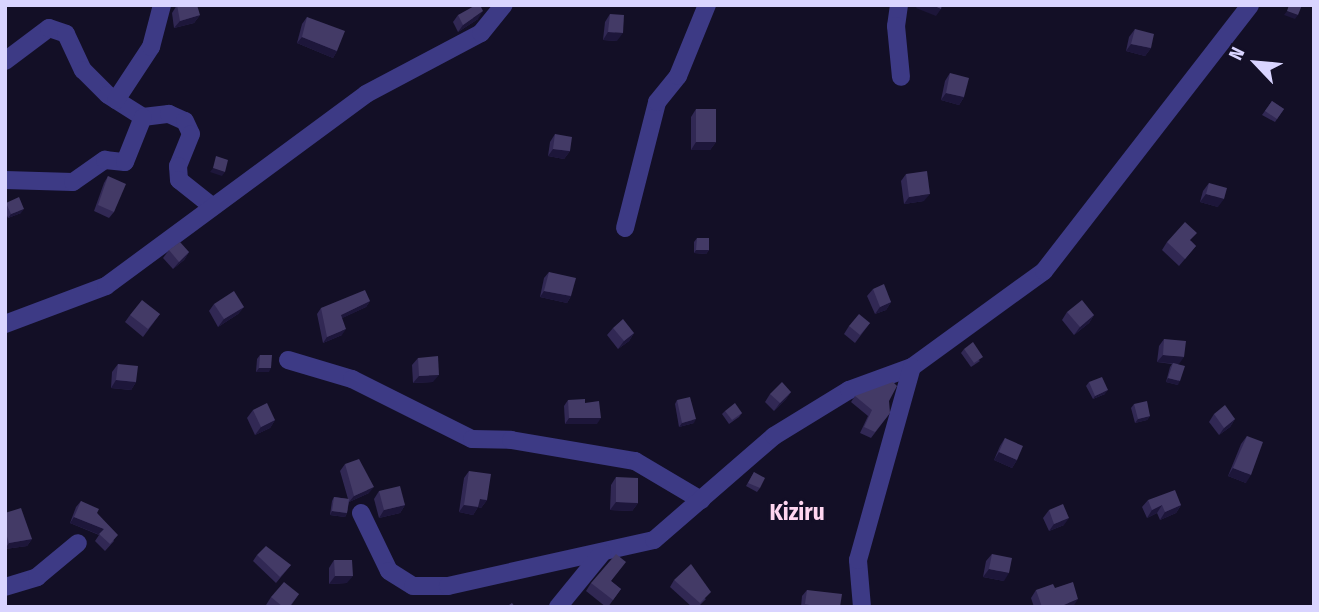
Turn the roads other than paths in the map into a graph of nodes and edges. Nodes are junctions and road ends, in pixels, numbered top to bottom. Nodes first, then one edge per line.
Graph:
1 (162, 5) edge
2 (504, 5) edge
3 (707, 5) edge
4 (899, 5) edge
5 (1250, 5) edge
6 (5, 61) edge
7 (901, 77) dead end
8 (116, 100) junction
9 (143, 117) junction
10 (5, 180) edge
11 (213, 207) junction
12 (625, 228) dead end
13 (5, 324) edge
14 (288, 360) dead end
15 (912, 367) junction
16 (701, 500) junction
17 (361, 513) dead end
18 (78, 543) dead end
19 (602, 553) junction
20 (5, 587) edge
21 (558, 607) edge
22 (862, 607) edge

1 - 8 street
2 - 11 street
3 - 12 street
4 - 7 street
5 - 15 street
6 - 8 street
8 - 9 street
9 - 10 street
9 - 11 street
11 - 13 street
14 - 16 street
15 - 16 street
15 - 22 street
16 - 19 street
17 - 19 street
18 - 20 street
19 - 21 street

